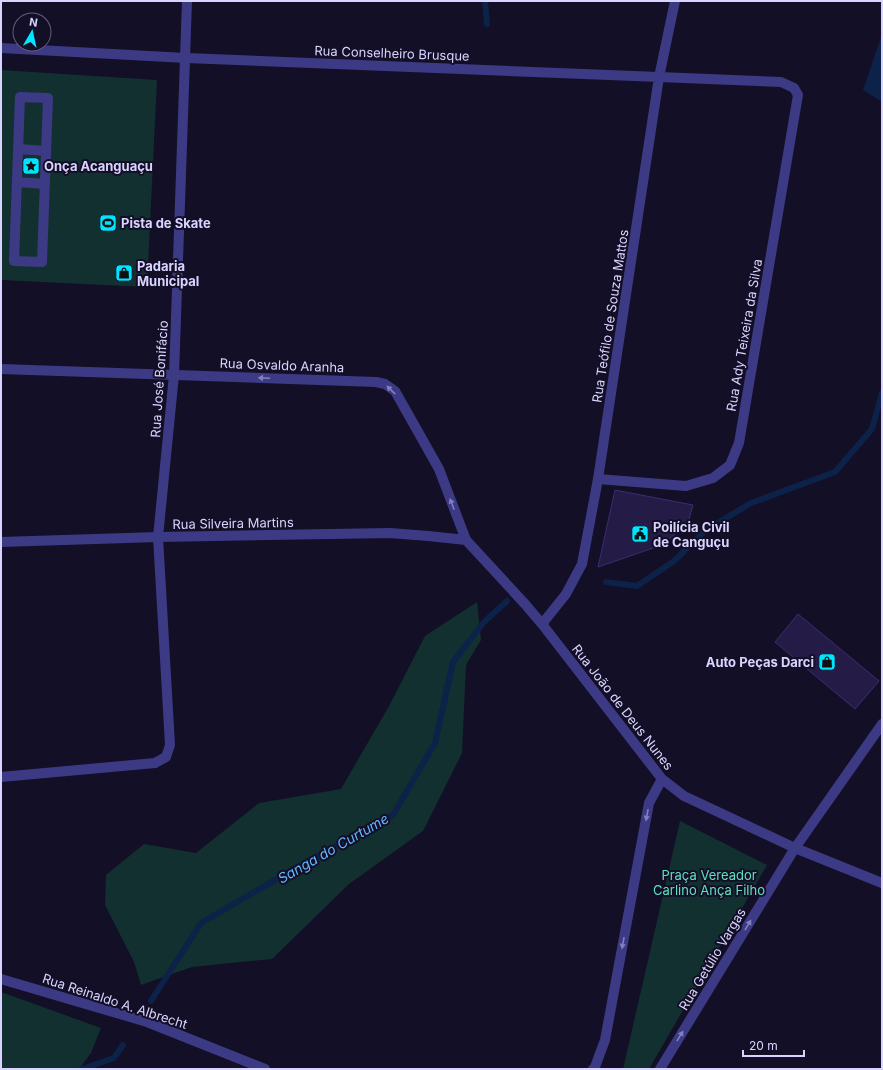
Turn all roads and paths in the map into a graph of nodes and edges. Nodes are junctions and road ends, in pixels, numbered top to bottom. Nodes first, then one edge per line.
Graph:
1 (187, 1) edge
2 (675, 1) edge
3 (1, 48) edge
4 (186, 58) junction
5 (659, 77) junction
6 (782, 82) joint
7 (19, 149) junction
8 (46, 151) junction
9 (54, 165) dead end
10 (79, 167) dead end
11 (17, 182) junction
12 (45, 184) junction
13 (1, 369) edge
14 (174, 375) junction
15 (598, 479) junction
16 (158, 537) junction
17 (466, 540) junction
18 (1, 542) edge
19 (542, 624) junction
20 (882, 724) edge
21 (1, 776) edge
22 (662, 779) junction
23 (795, 848) junction
24 (882, 883) edge
25 (1, 979) edge
26 (265, 1069) edge
27 (593, 1069) edge
28 (660, 1069) edge

1 - 4 street, Rua José Bonifácio
2 - 5 street, Rua Teófilo de Souza Mattos
3 - 4 street, Rua Conselheiro Brusque
4 - 5 street, Rua Conselheiro Brusque
4 - 14 street, Rua José Bonifácio
5 - 6 street, Rua Conselheiro Brusque
5 - 15 street, Rua Teófilo de Souza Mattos
6 - 15 street, Rua Ady Teixeira da Silva
7 - 8 street
7 - 8 street
7 - 11 street
8 - 12 street
9 - 10 path
11 - 12 street
11 - 12 street
13 - 14 street, Rua Osvaldo Aranha
14 - 16 street, Rua José Bonifácio
17 -> 14 street, Rua Osvaldo Aranha
15 - 19 street, Rua Teófilo de Souza Mattos
16 - 17 street, Rua Silveira Martins
16 - 18 street, Rua Silveira Martins
16 - 21 street, Rua José Bonifácio
17 - 19 street, Rua João de Deus Nunes
19 - 22 street, Rua João de Deus Nunes
20 - 23 street, Rua Getúlio Vargas
22 - 23 street, Rua João de Deus Nunes
22 -> 27 street
23 - 24 street, Rua João de Deus Nunes
28 -> 23 street, Rua Getúlio Vargas
25 - 26 street, Rua Reinaldo A. Albrecht

